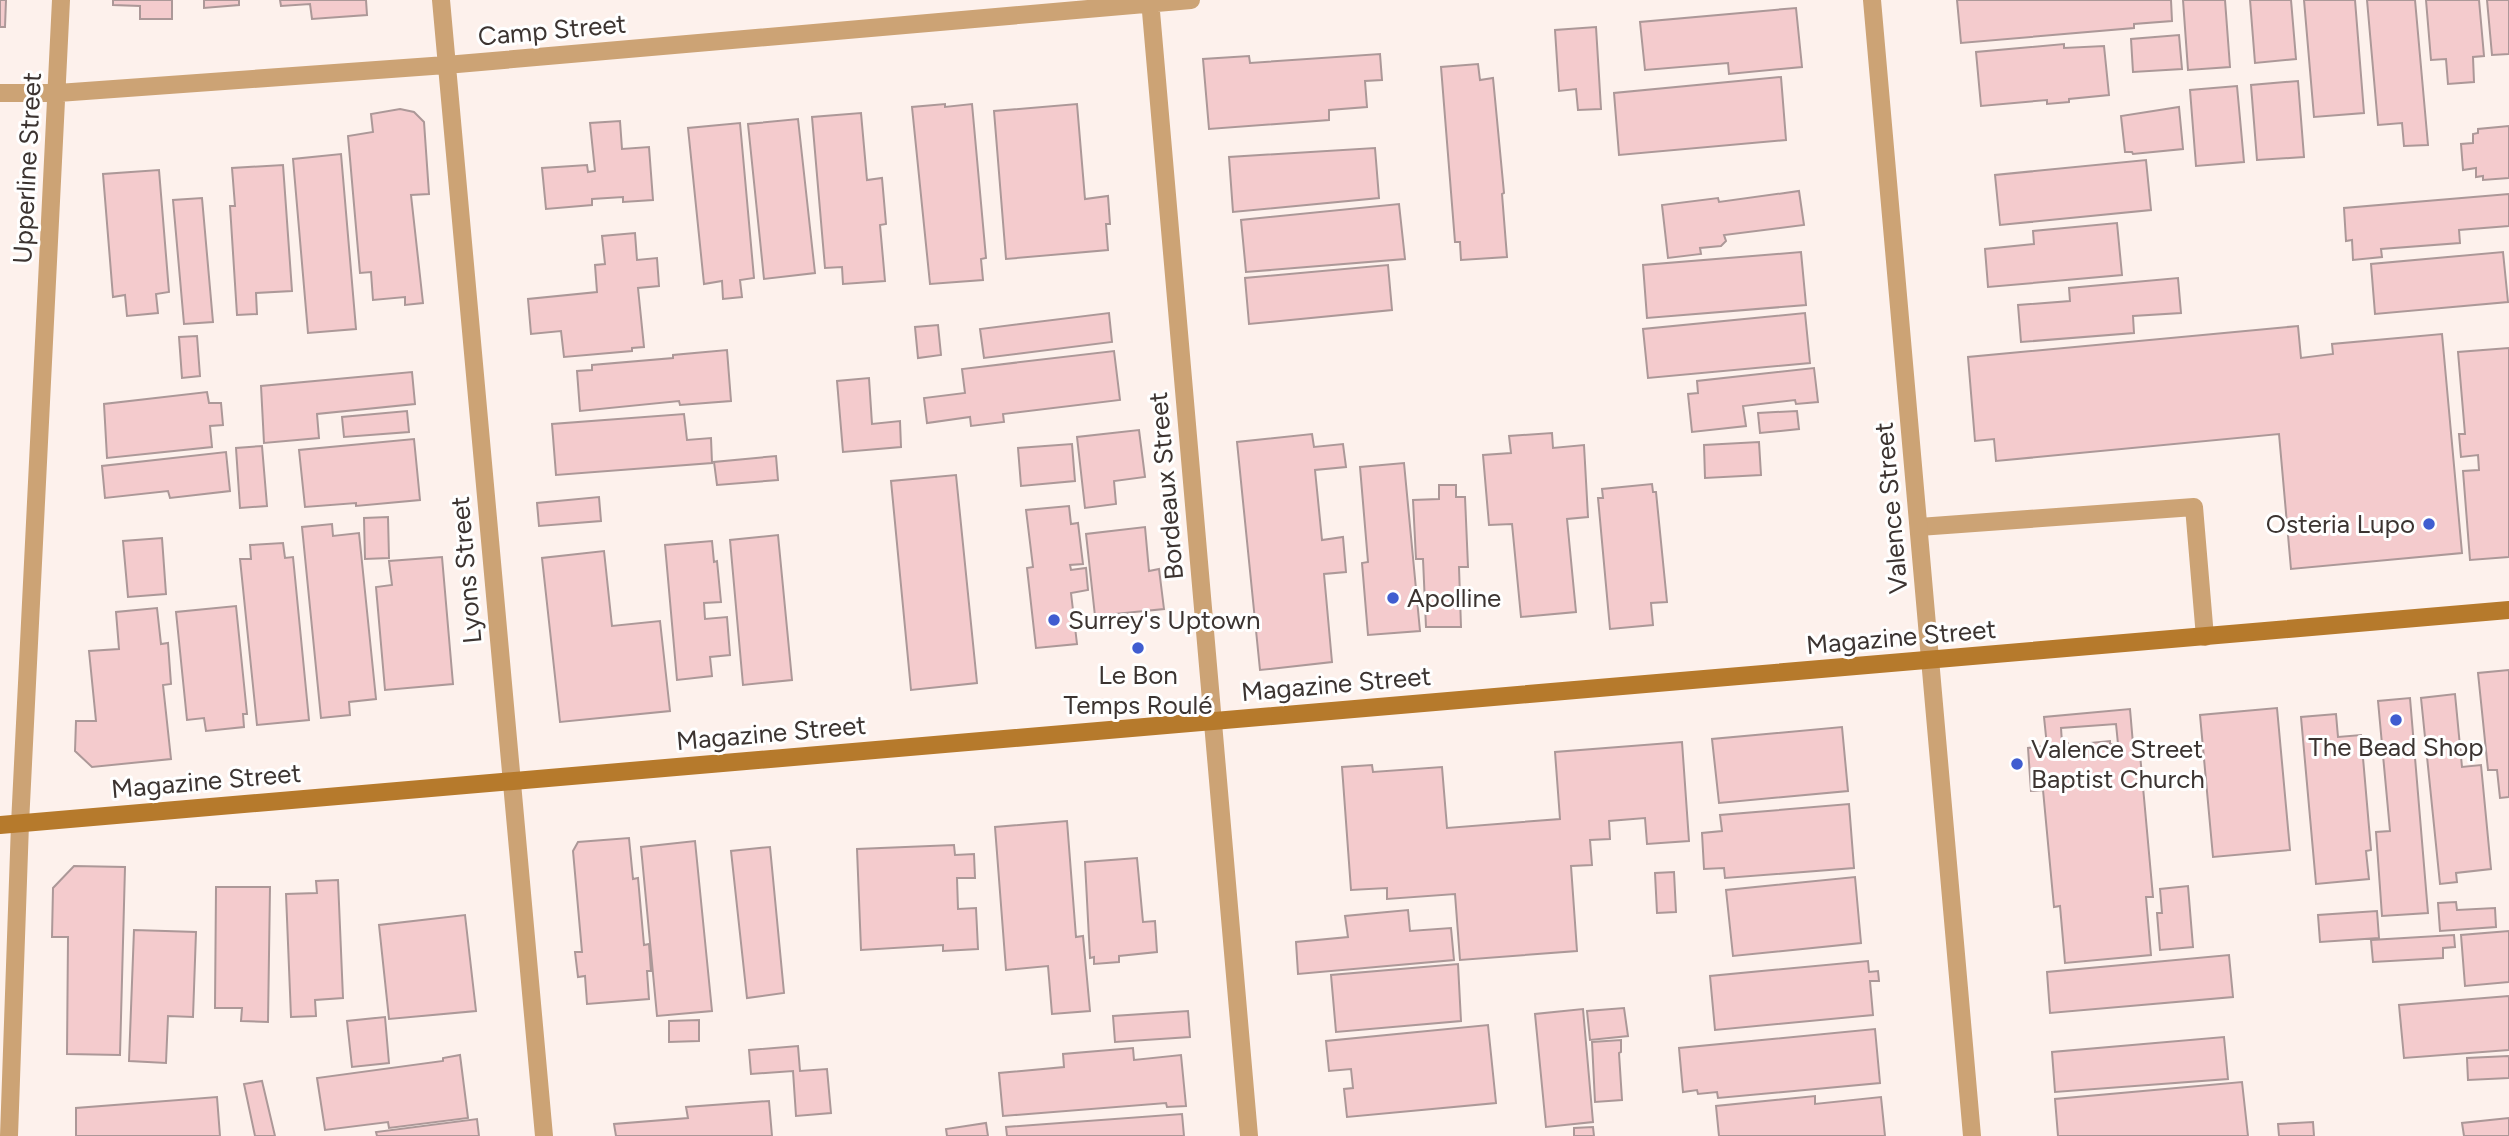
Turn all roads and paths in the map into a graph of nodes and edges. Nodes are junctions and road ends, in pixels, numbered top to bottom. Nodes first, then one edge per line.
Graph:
1 (61, 0) edge
2 (441, 0) edge
3 (1191, 0) edge
4 (1872, 0) edge
5 (1150, 2) edge
6 (446, 65) junction
7 (0, 93) edge
8 (58, 93) junction
9 (1919, 527) junction
10 (2509, 610) edge
11 (2205, 637) junction
12 (1931, 661) junction
13 (1212, 720) junction
14 (512, 783) junction
15 (20, 824) junction
16 (0, 825) edge
17 (9, 1136) edge
18 (544, 1136) edge
19 (1249, 1136) edge
20 (1972, 1136) edge

1 - 8 street, Upperline Street
2 - 6 street, Lyons Street
3 - 5 street, Camp Street
4 - 9 street, Valence Street
5 - 6 street, Camp Street
5 - 13 street, Bordeaux Street
6 - 8 street, Camp Street
6 - 14 street, Lyons Street
7 - 8 street, Camp Street
8 - 15 street, Upperline Street
9 - 11 street
9 - 12 street, Valence Street
10 - 11 street, Magazine Street
11 - 12 street, Magazine Street
12 - 13 street, Magazine Street
12 - 20 street, Valence Street
13 - 14 street, Magazine Street
13 - 19 street, Bordeaux Street
14 - 15 street, Magazine Street
14 - 18 street, Lyons Street
15 - 16 street, Magazine Street
15 - 17 street, Upperline Street

